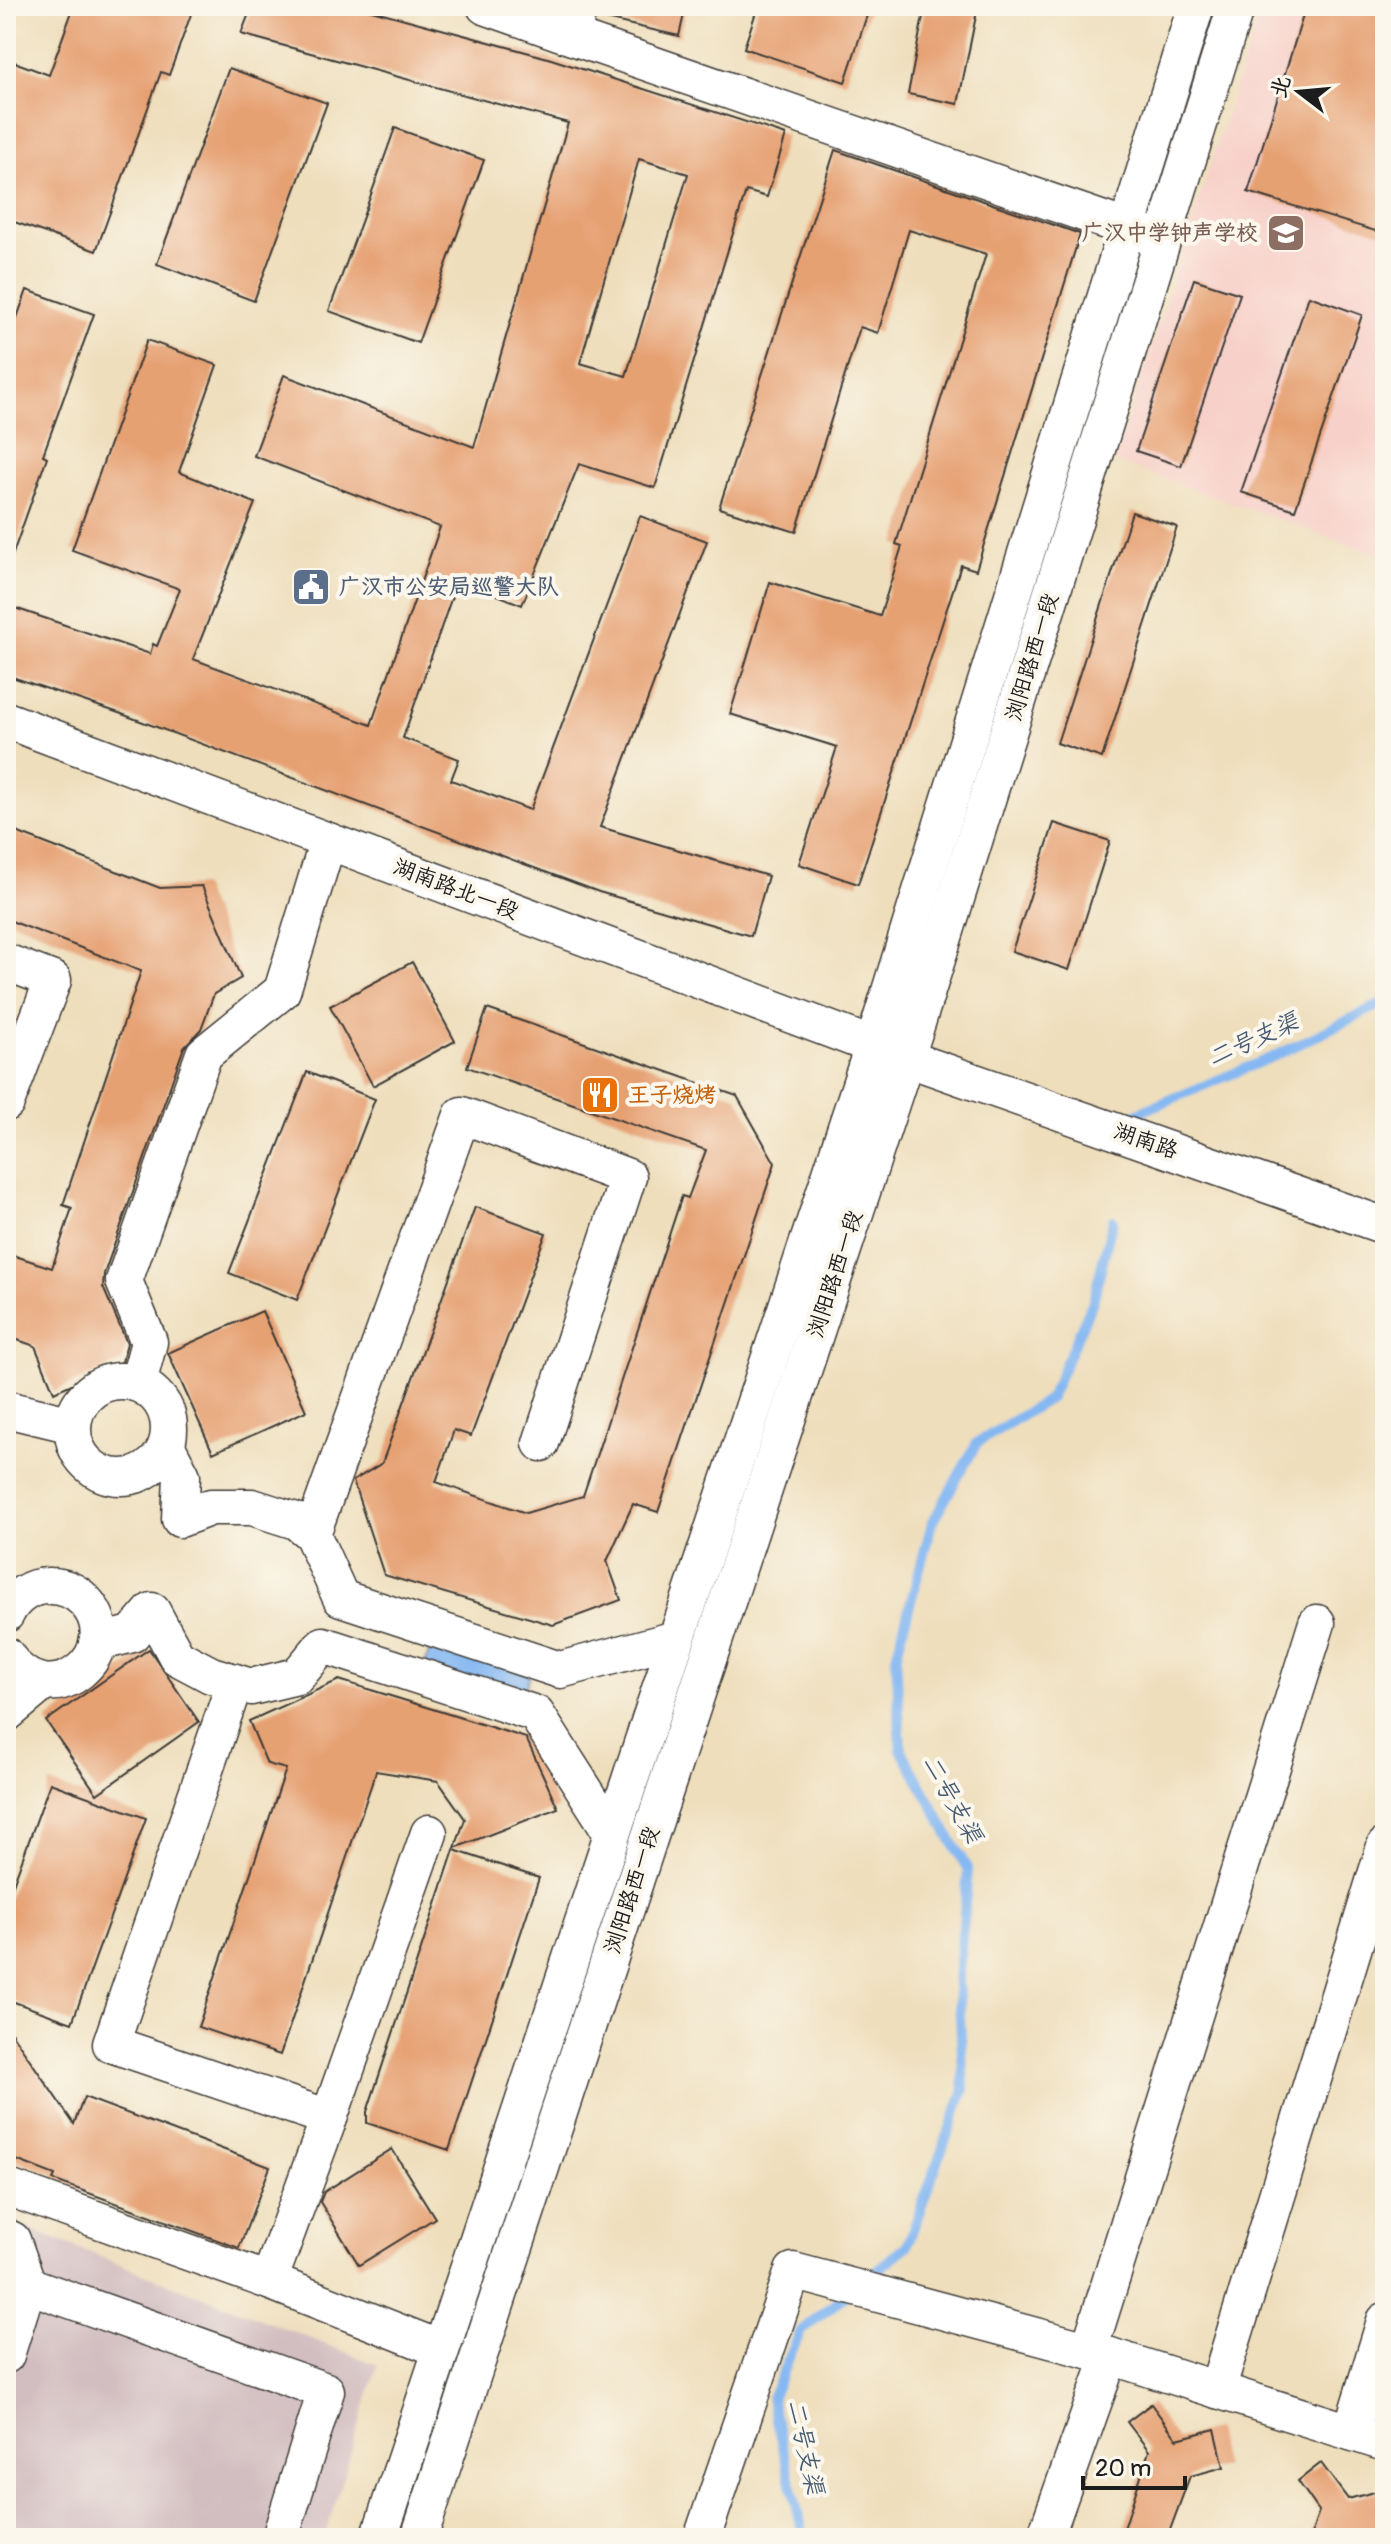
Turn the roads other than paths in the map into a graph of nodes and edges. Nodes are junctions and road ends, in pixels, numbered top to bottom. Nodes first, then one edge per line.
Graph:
1 (485, 6) edge
2 (1196, 6) edge
3 (1236, 6) edge
4 (576, 21) edge
5 (1125, 228) junction
6 (1162, 240) junction
7 (6, 720) edge
8 (328, 841) junction
9 (6, 962) edge
10 (873, 1046) junction
11 (906, 1058) junction
12 (6, 1103) edge
13 (1385, 1226) edge
14 (138, 1383) junction
15 (6, 1409) edge
16 (73, 1425) junction
17 (541, 1443) dead end
18 (167, 1447) junction
19 (312, 1534) junction
20 (11, 1599) edge
21 (1317, 1623) dead end
22 (676, 1639) junction
23 (97, 1643) junction
24 (6, 1655) edge
25 (235, 1682) junction
26 (43, 1683) junction
27 (6, 1714) edge
28 (429, 1833) dead end
29 (612, 1833) junction
30 (1385, 1846) edge
31 (329, 2118) junction
32 (6, 2187) edge
33 (6, 2237) edge
34 (269, 2281) junction
35 (28, 2285) junction
36 (1385, 2321) edge
37 (441, 2349) junction
38 (1099, 2353) junction
39 (6, 2355) edge
40 (1217, 2390) junction
41 (1351, 2432) junction
42 (1385, 2443) edge
43 (280, 2538) edge
44 (379, 2538) edge
45 (419, 2538) edge
46 (702, 2538) edge
47 (1045, 2538) edge

1 - 4 street
2 - 5 street
3 - 6 street, 浏阳路西一段
4 - 5 street
5 - 6 street
5 - 10 street
6 - 11 street, 浏阳路西一段
7 - 8 street, 湖南路北一段
8 - 10 street, 湖南路北一段
8 - 14 street
9 - 12 street
10 - 11 street, 湖南路北一段
10 - 22 street
11 - 13 street, 湖南路
11 - 45 street, 浏阳路西一段
14 - 16 street
14 - 18 street
15 - 16 street
16 - 18 street
17 - 19 street
18 - 19 street
19 - 22 street
20 - 23 street
21 - 38 street
22 - 29 street
23 - 25 street
23 - 26 street
24 - 26 street
25 - 29 street
25 - 31 street
26 - 27 street
28 - 31 street
29 - 37 street
30 - 40 street
31 - 34 street
32 - 34 street
33 - 35 street
34 - 37 street
35 - 39 street
35 - 43 street
36 - 41 street
37 - 44 street
38 - 40 street
38 - 46 street
38 - 47 street
40 - 41 street
41 - 42 street

